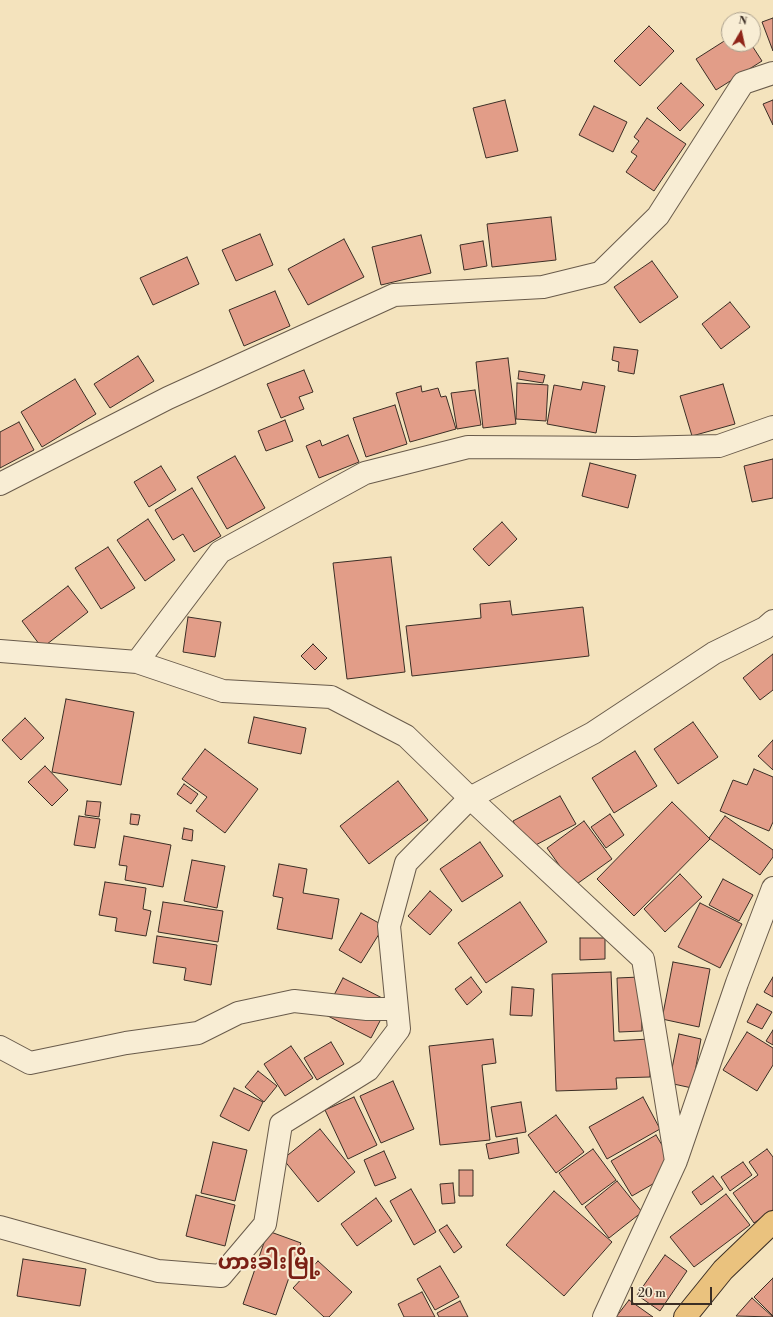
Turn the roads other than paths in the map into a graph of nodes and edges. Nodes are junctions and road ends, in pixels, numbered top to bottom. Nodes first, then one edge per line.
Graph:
1 (773, 73) edge
2 (773, 427) edge
3 (0, 484) edge
4 (773, 621) edge
5 (0, 651) edge
6 (137, 662) junction
7 (470, 798) junction
8 (773, 888) edge
9 (396, 1009) junction
10 (0, 1047) edge
11 (676, 1161) junction
12 (773, 1222) edge
13 (0, 1227) edge
14 (604, 1317) edge
15 (685, 1317) edge

1 - 3 street
2 - 6 street
4 - 7 street
5 - 6 street
6 - 7 street
7 - 9 street
7 - 11 street
8 - 11 street
9 - 10 street
9 - 13 street
11 - 14 street
12 - 15 highway

